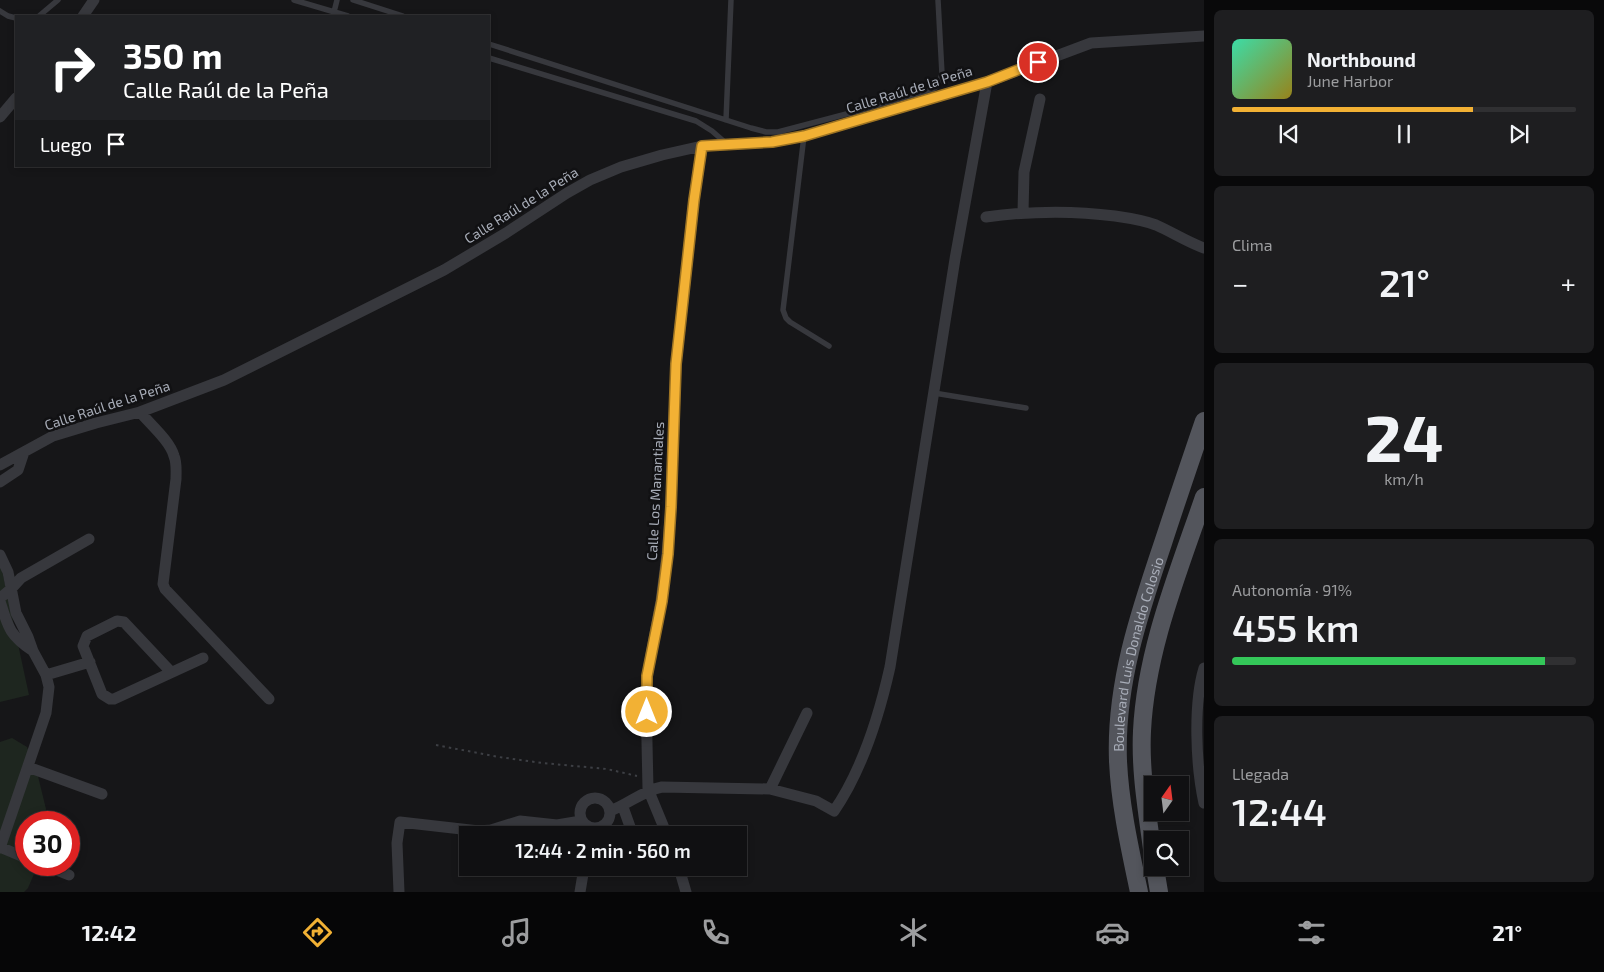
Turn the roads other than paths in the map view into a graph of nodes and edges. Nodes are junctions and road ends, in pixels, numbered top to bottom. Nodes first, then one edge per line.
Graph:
1 (58, 0) edge
2 (94, 0) edge
3 (294, 0) edge
4 (337, 0) edge
5 (353, 0) edge
6 (731, 0) edge
7 (938, 0) edge
8 (0, 11) edge
9 (334, 12) junction
10 (40, 15) edge
11 (84, 15) edge
12 (344, 15) edge
13 (400, 15) edge
14 (15, 18) edge
15 (1204, 36) edge
16 (490, 44) edge
17 (490, 58) edge
18 (987, 82) junction
19 (15, 99) edge
20 (1040, 99) dead end
21 (0, 117) edge
22 (726, 120) junction
23 (804, 136) junction
24 (727, 144) junction
25 (702, 146) junction
26 (1024, 212) junction
27 (986, 217) dead end
28 (1204, 248) edge
29 (829, 346) dead end
30 (934, 393) junction
31 (1026, 408) dead end
32 (140, 412) junction
33 (1203, 428) edge
34 (24, 452) junction
35 (0, 465) edge
36 (0, 482) edge
37 (1204, 497) edge
38 (89, 539) dead end
39 (0, 555) edge
40 (10, 582) edge
41 (0, 599) edge
42 (33, 652) junction
43 (203, 658) dead end
44 (90, 662) junction
45 (1204, 668) edge
46 (172, 672) junction
47 (46, 675) junction
48 (269, 699) dead end
49 (807, 713) dead end
50 (28, 767) junction
51 (649, 784) junction
52 (770, 789) junction
53 (102, 794) dead end
54 (1204, 803) edge
55 (622, 806) junction
56 (610, 811) junction
57 (504, 826) edge
58 (567, 826) edge
59 (586, 826) edge
60 (601, 826) edge
61 (630, 826) edge
62 (663, 826) edge
63 (459, 828) edge
64 (1150, 831) edge
65 (0, 848) edge
66 (15, 854) edge
67 (583, 876) edge
68 (682, 876) edge
69 (1156, 876) edge
70 (400, 892) edge
71 (580, 892) edge
72 (686, 892) edge
73 (1139, 892) edge
74 (1159, 892) edge

1 - 10 lane
2 - 11 street
3 - 9 lane
4 - 9 lane
5 - 13 lane
6 - 22 lane
7 - 22 lane
8 - 14 lane
9 - 12 lane
15 - 18 street, Calle Raúl de la Peña
16 - 22 lane
17 - 24 lane
18 - 23 street, Calle Raúl de la Peña
18 - 30 street
19 - 21 street
20 - 26 street
23 - 24 street, Calle Raúl de la Peña
23 - 29 lane
24 - 25 street, Calle Raúl de la Peña
25 - 32 street, Calle Raúl de la Peña
25 - 51 street, Calle Los Manantiales
26 - 27 street
26 - 28 street
30 - 31 lane
30 - 52 street
32 - 34 street, Calle Raúl de la Peña
32 - 48 street
33 - 73 main road, Boulevard Luis Donaldo Colosio
34 - 35 street, Calle Raúl de la Peña
34 - 36 street
37 - 64 main road, Boulevard Luis Donaldo Colosio
38 - 40 street
39 - 40 street
40 - 41 street
40 - 42 street
41 - 42 street
42 - 47 street
43 - 46 street
44 - 46 street
44 - 46 street
44 - 47 street
45 - 54 street
47 - 50 street
49 - 52 street
50 - 53 street
50 - 65 street
51 - 52 street
51 - 55 street
51 - 62 street, Calle Los Manantiales
55 - 56 street
55 - 61 street
56 - 59 street
56 - 60 street
57 - 58 street
63 - 70 street
65 - 66 street
67 - 71 street
68 - 72 street
69 - 74 main road

